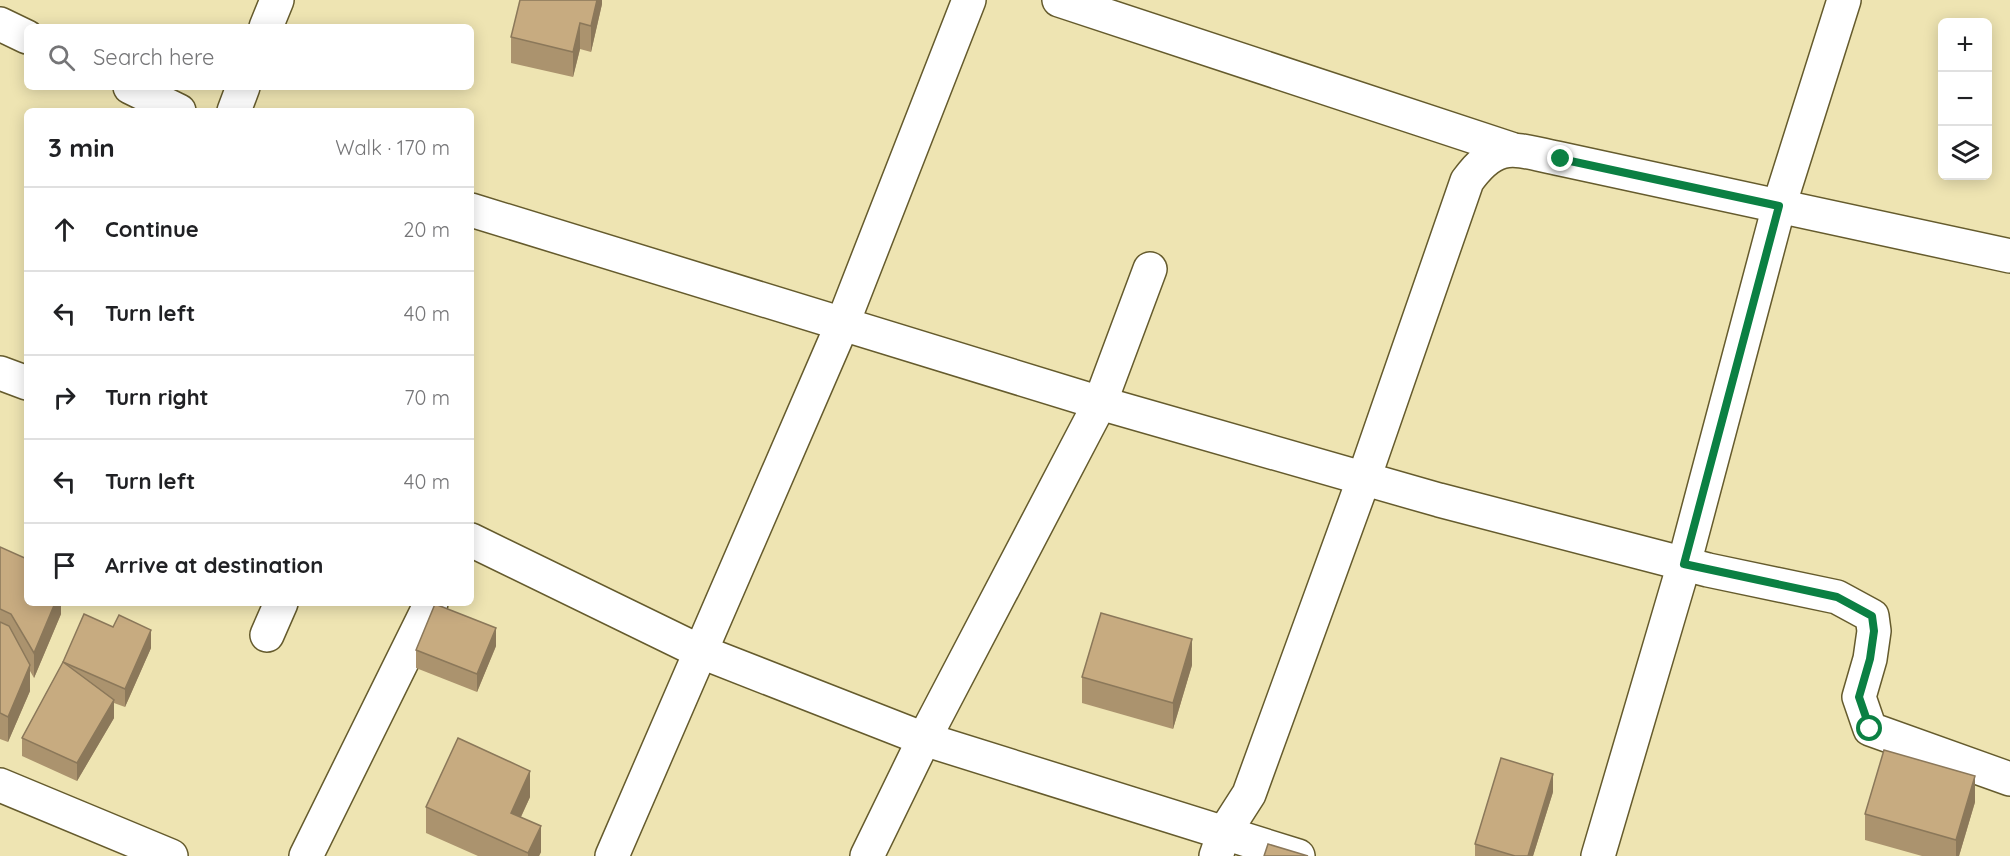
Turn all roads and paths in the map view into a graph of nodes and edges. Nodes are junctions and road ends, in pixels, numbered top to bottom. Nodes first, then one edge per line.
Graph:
1 (276, 0) edge
2 (969, 0) edge
3 (1059, 0) edge
4 (1844, 0) edge
5 (0, 24) edge
6 (267, 24) edge
7 (24, 36) edge
8 (136, 90) edge
9 (242, 90) edge
10 (174, 108) edge
11 (235, 108) edge
12 (1511, 149) junction
13 (1779, 206) junction
14 (474, 211) edge
15 (2010, 256) edge
16 (1150, 269) dead end
17 (842, 325) junction
18 (0, 373) edge
19 (24, 381) edge
20 (1100, 403) junction
21 (1364, 478) junction
22 (474, 541) edge
23 (1684, 564) junction
24 (280, 606) edge
25 (430, 606) edge
26 (267, 635) dead end
27 (699, 651) junction
28 (924, 739) junction
29 (2010, 778) edge
30 (0, 785) edge
31 (1220, 844) edge
32 (171, 856) edge
33 (306, 856) edge
34 (612, 856) edge
35 (867, 856) edge
36 (1298, 856) edge
37 (1598, 856) edge

1 - 6 street
2 - 17 street
3 - 12 street
4 - 13 street
5 - 7 street
8 - 10 street
9 - 11 street
12 - 13 street
12 - 21 street
13 - 15 street
13 - 23 street
14 - 17 street
16 - 20 street
17 - 20 street
17 - 27 street
18 - 19 street
20 - 21 street
20 - 28 street
21 - 23 street
21 - 31 street
22 - 27 street
23 - 29 street
23 - 37 street
24 - 26 street
25 - 33 street
27 - 28 street
27 - 34 street
28 - 31 street
28 - 35 street
30 - 32 street
31 - 36 street

